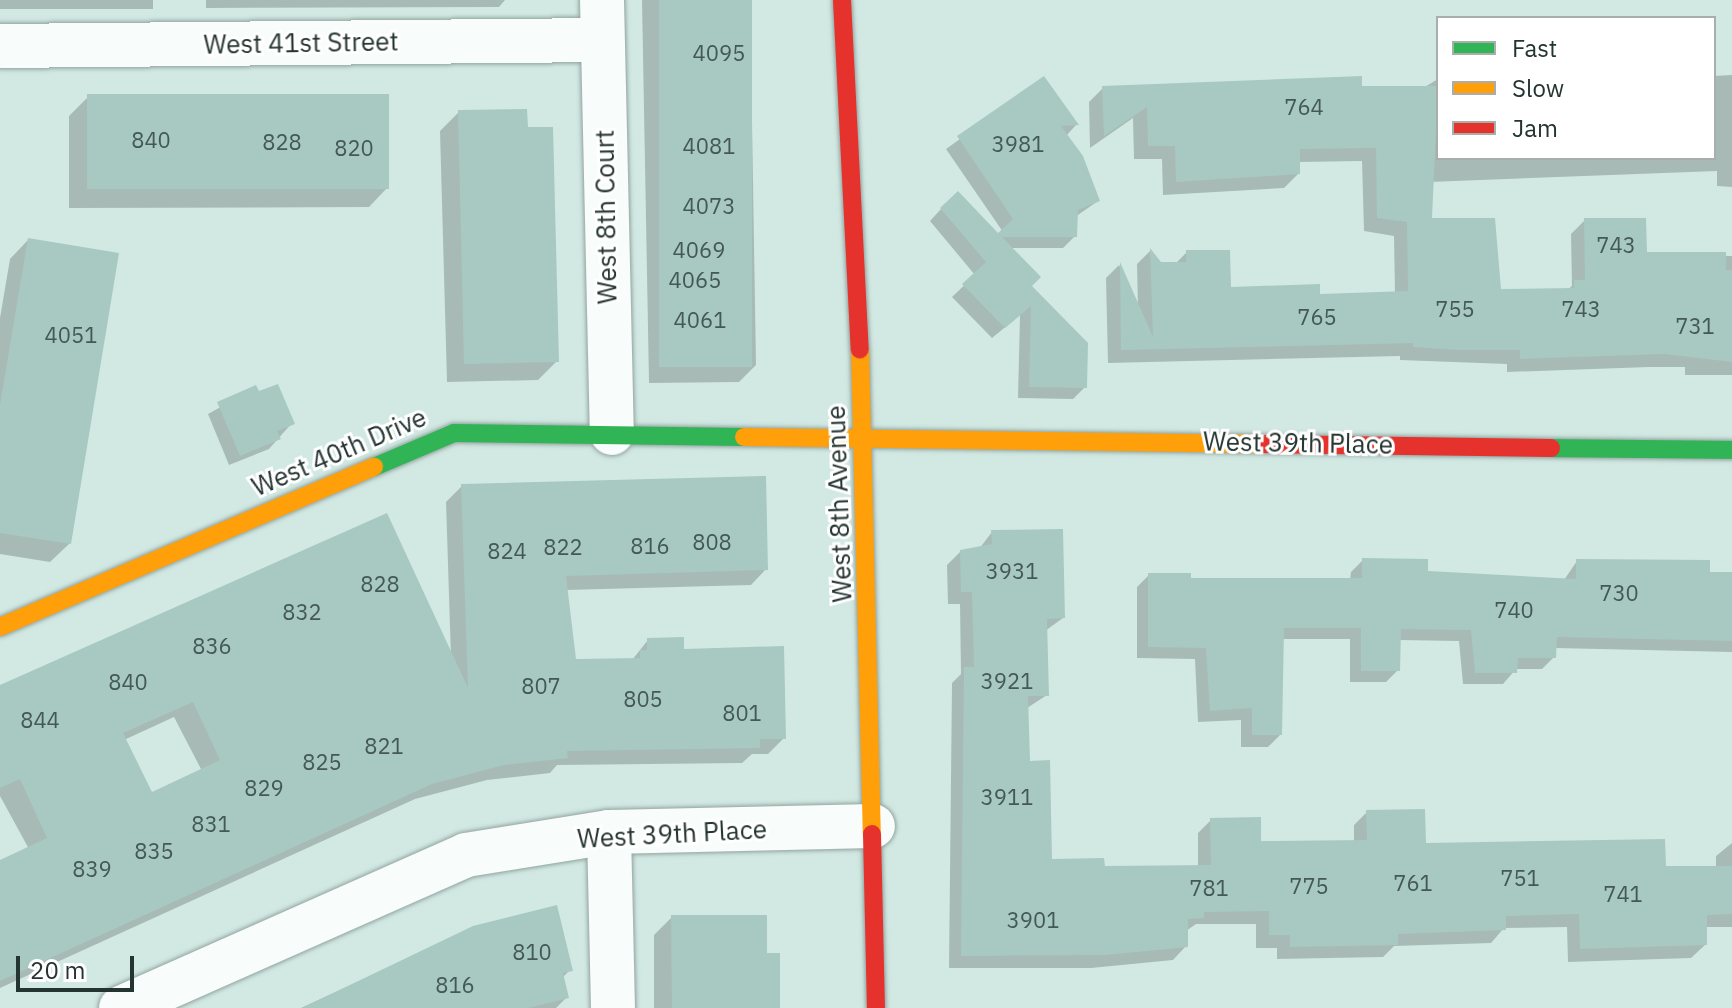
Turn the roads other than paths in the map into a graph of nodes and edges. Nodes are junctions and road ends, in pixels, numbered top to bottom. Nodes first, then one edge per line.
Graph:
1 (842, 0) edge
2 (602, 20) edge
3 (1, 51) edge
4 (612, 433) junction
5 (864, 437) junction
6 (1732, 450) edge
7 (0, 627) edge
8 (873, 826) junction
9 (609, 832) junction
10 (121, 1008) edge
11 (613, 1008) edge
12 (876, 1008) edge

1 - 5 street, West 8th Avenue
2 - 3 street, West 41st Street
2 - 4 street, West 8th Court
4 - 5 street, West 40th Drive
4 - 7 street, West 40th Drive
5 - 6 street, West 39th Place
5 - 8 street, West 8th Avenue
8 - 9 street, West 39th Place
8 - 12 street, West 8th Avenue
9 - 10 street, West 39th Place
9 - 11 street

